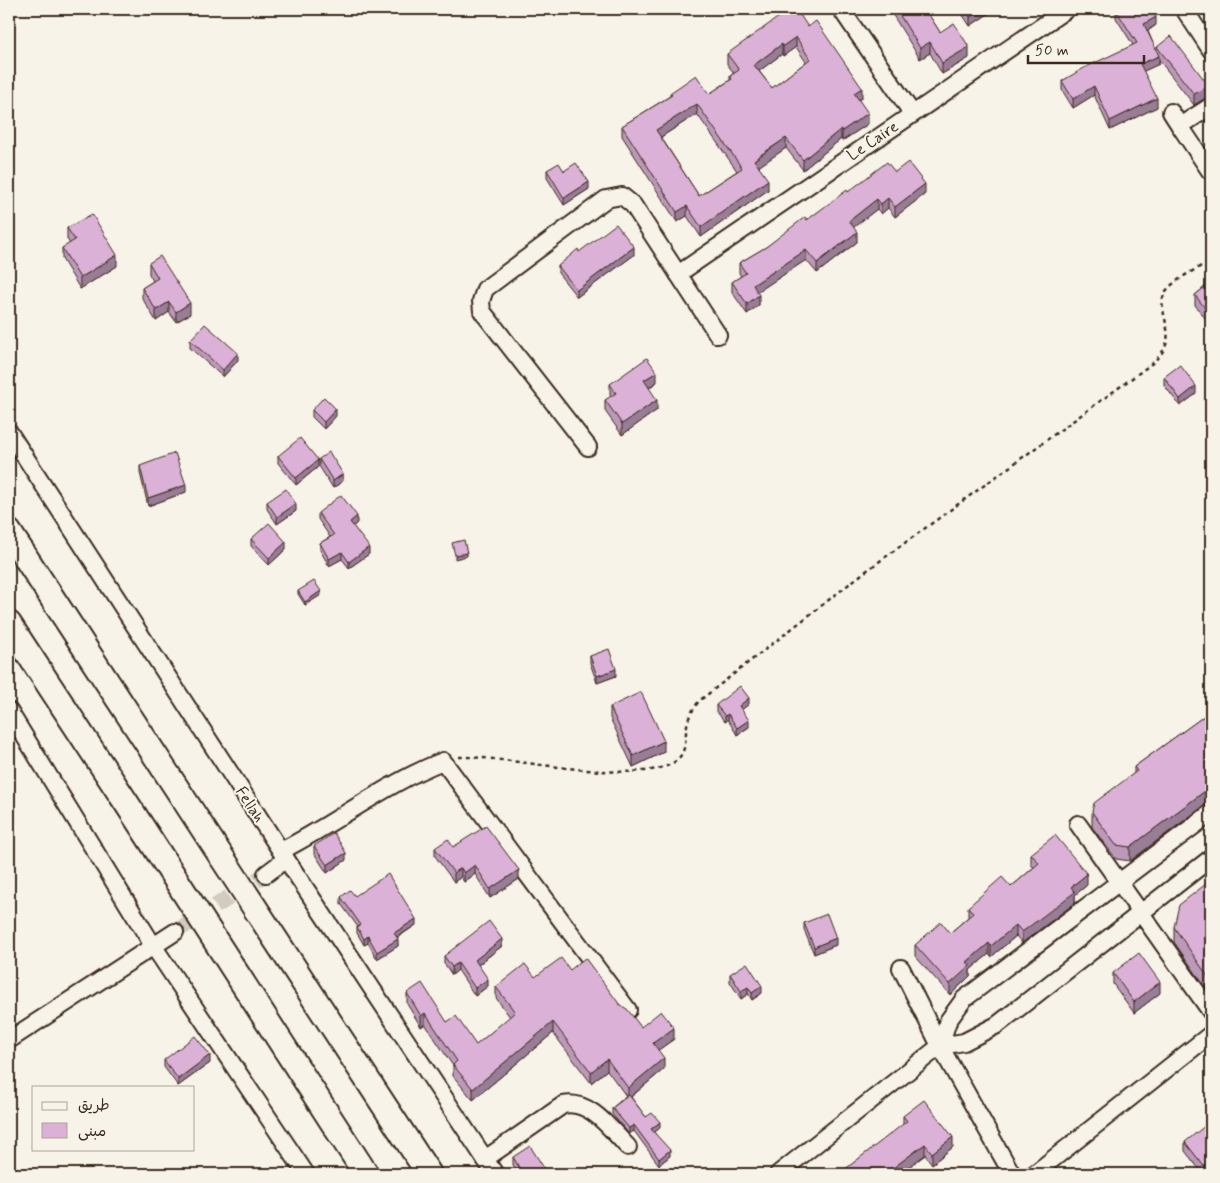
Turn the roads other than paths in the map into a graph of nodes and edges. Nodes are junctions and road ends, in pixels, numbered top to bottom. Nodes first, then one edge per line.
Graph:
1 (842, 9) edge
2 (1067, 9) edge
3 (1184, 9) edge
4 (1211, 50) edge
5 (1211, 106) edge
6 (1170, 112) dead end
7 (912, 113) junction
8 (1180, 126) junction
9 (1210, 171) edge
10 (678, 274) junction
11 (718, 335) dead end
12 (9, 432) edge
13 (588, 447) dead end
14 (9, 532) edge
15 (9, 624) edge
16 (9, 711) edge
17 (1211, 813) edge
18 (1078, 824) dead end
19 (284, 855) junction
20 (1211, 858) edge
21 (266, 874) tunnel mouth
22 (1120, 882) junction
23 (1140, 912) junction
24 (175, 932) tunnel mouth
25 (154, 947) junction
26 (901, 968) dead end
27 (628, 1010) edge
28 (1211, 1012) edge
29 (1211, 1034) edge
30 (9, 1040) edge
31 (940, 1046) junction
32 (628, 1147) dead end
33 (485, 1159) junction
34 (306, 1174) edge
35 (366, 1174) edge
36 (429, 1174) edge
37 (495, 1174) edge
38 (778, 1174) edge
39 (1012, 1174) edge
40 (1034, 1174) edge

1 - 7 street
2 - 7 street, Le Caire
3 - 4 street
5 - 8 street
6 - 8 street
7 - 10 street, Le Caire
8 - 9 street
10 - 11 street
10 - 13 street
12 - 19 street, Fellah
14 - 36 highway
15 - 35 highway
16 - 25 street
17 - 22 street
18 - 22 street
19 - 21 street
19 - 27 street
19 - 33 street, Fellah
20 - 23 street
22 - 23 street
22 - 31 street
23 - 28 street
23 - 31 street
24 - 25 street
25 - 30 street
25 - 34 street
26 - 31 street
29 - 40 street
31 - 38 street
31 - 39 street
32 - 33 street
33 - 37 street, Fellah

